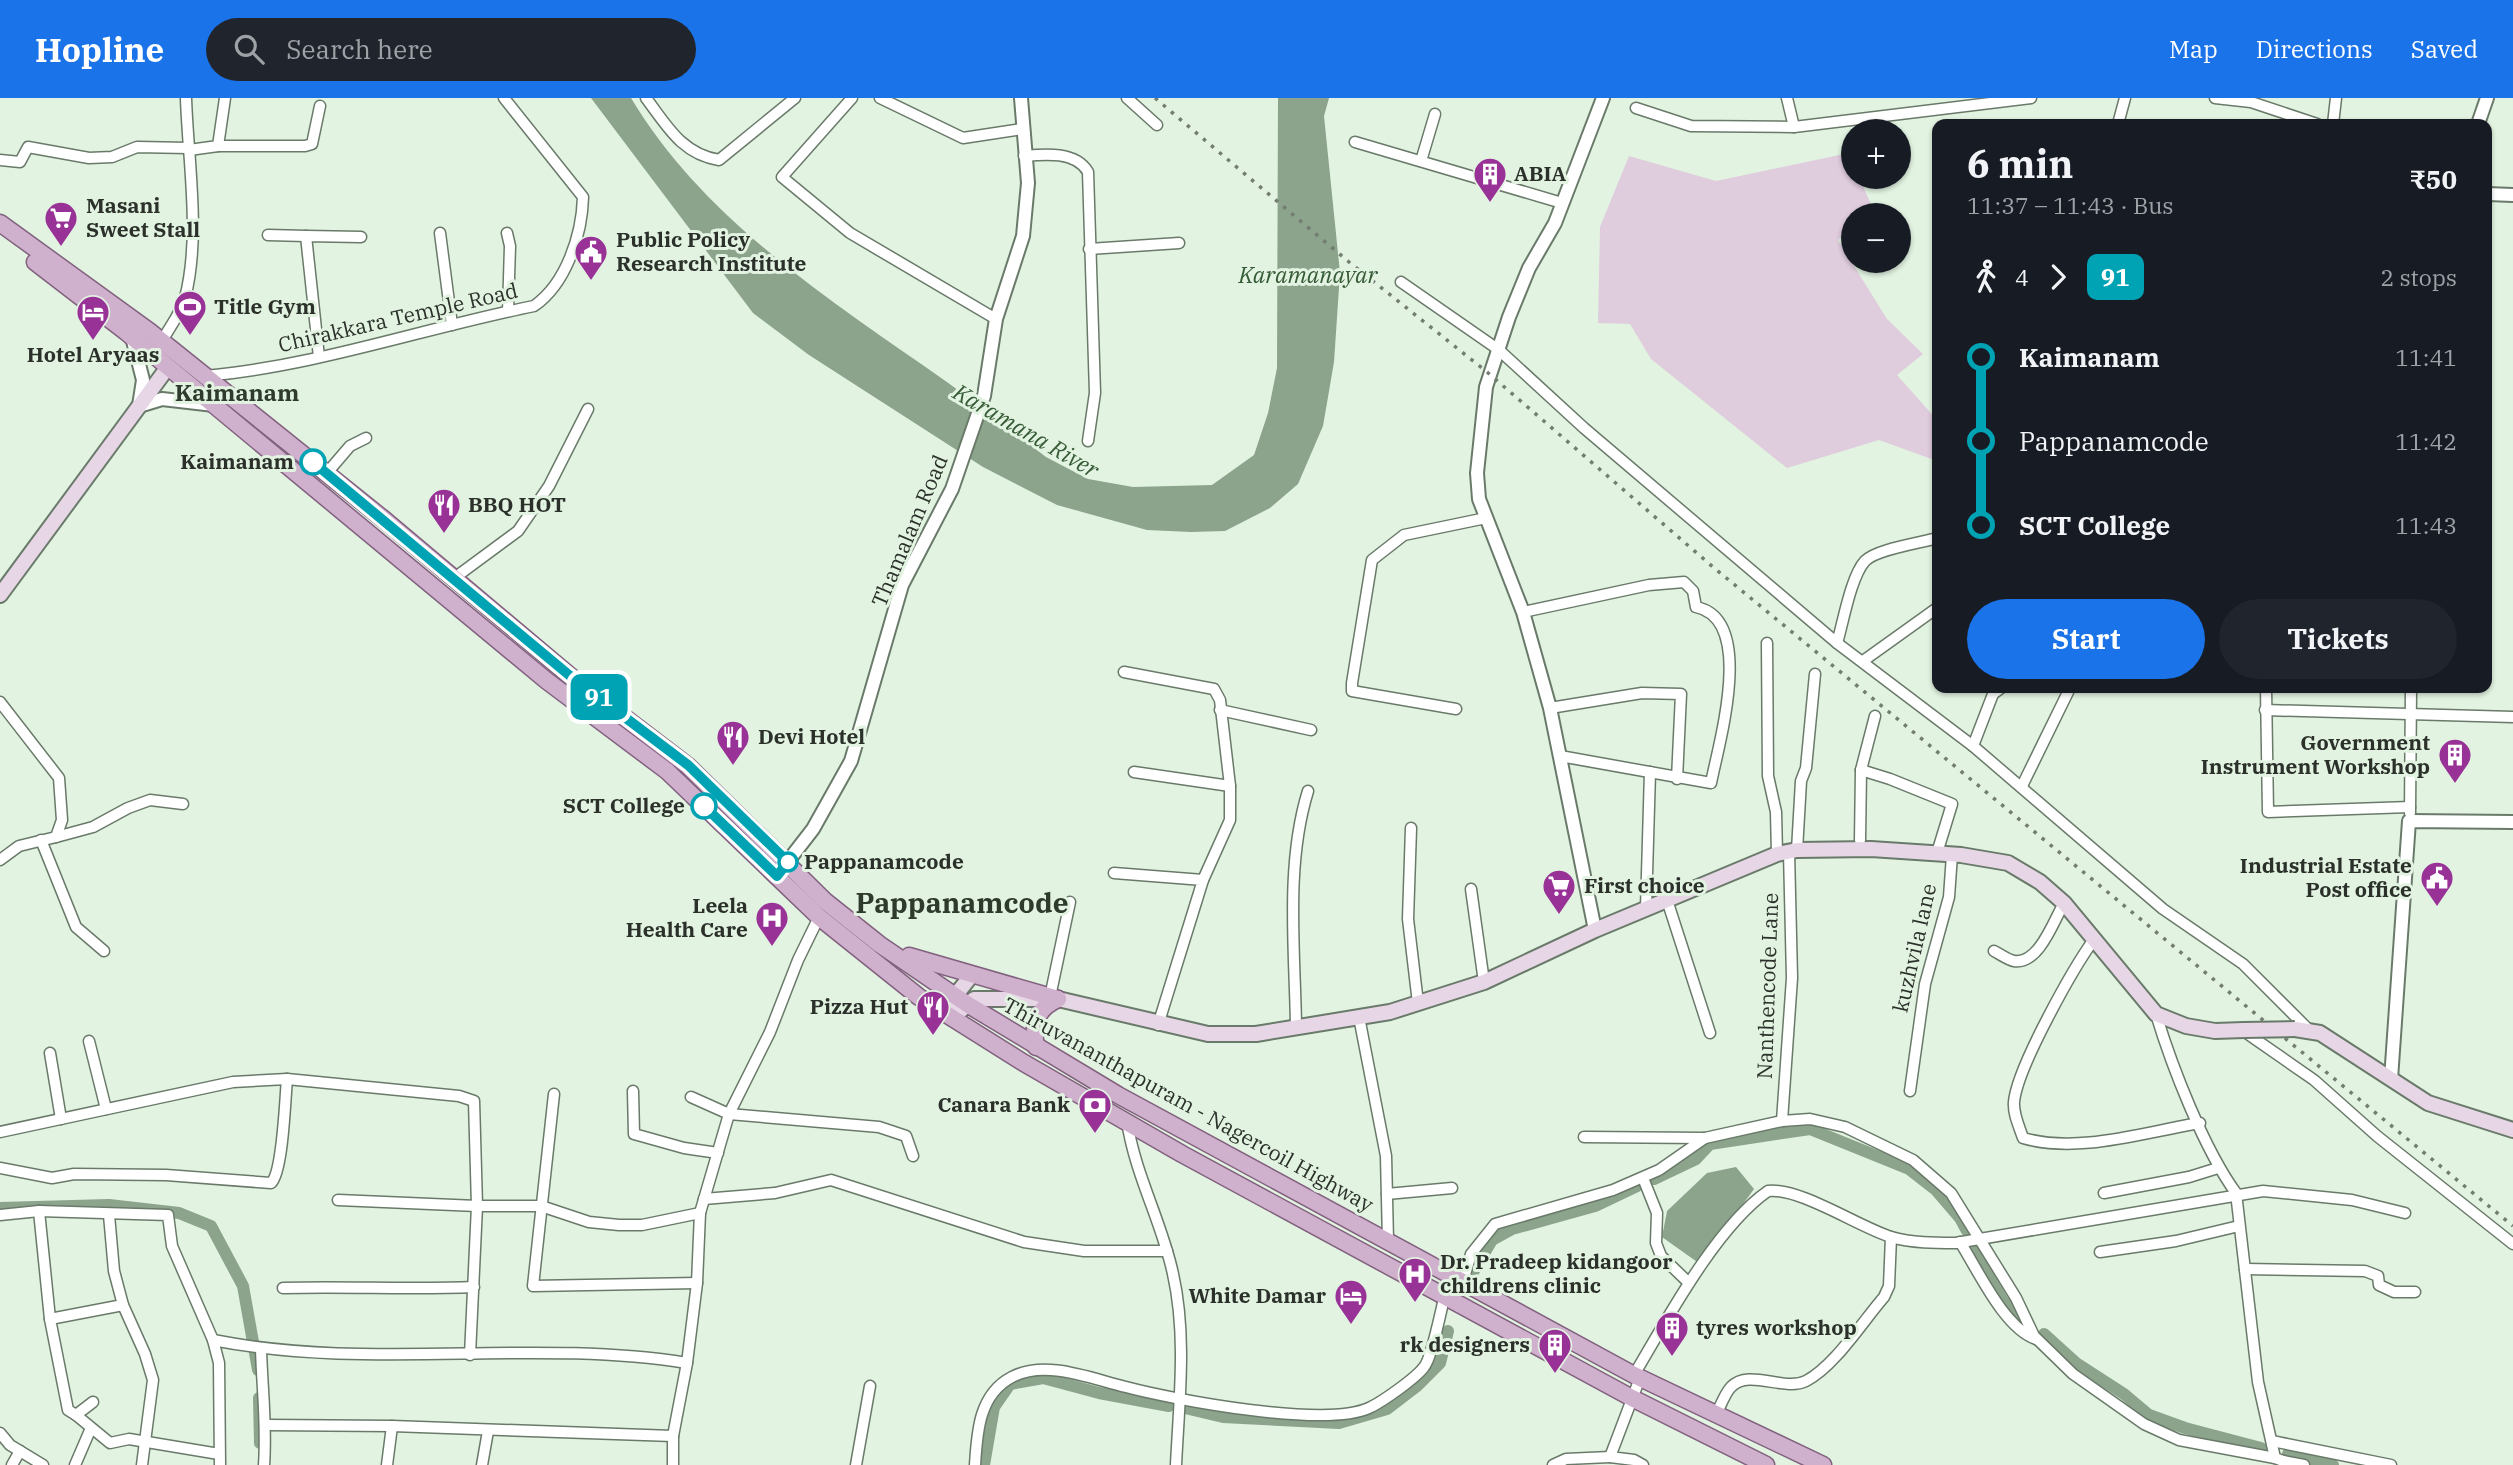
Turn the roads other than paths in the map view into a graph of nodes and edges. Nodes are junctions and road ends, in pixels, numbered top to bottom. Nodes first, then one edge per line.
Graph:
1 (186, 98) edge
2 (225, 98) edge
3 (504, 98) edge
4 (646, 98) edge
5 (795, 98) edge
6 (852, 98) edge
7 (880, 98) edge
8 (1021, 98) edge
9 (1127, 98) edge
10 (1603, 98) edge
11 (1787, 98) edge
12 (1912, 98) edge
13 (2031, 98) edge
14 (2124, 98) edge
15 (2215, 98) edge
16 (2336, 98) edge
17 (2487, 98) edge
18 (320, 106) dead end
19 (1636, 108) dead end
20 (1910, 111) junction
21 (1435, 114) dead end
22 (2119, 119) edge
23 (2303, 119) edge
24 (2334, 119) edge
25 (2480, 119) edge
26 (1157, 125) dead end
27 (1794, 127) junction
28 (1022, 129) junction
29 (1355, 142) dead end
30 (218, 146) junction
31 (189, 149) junction
32 (1024, 156) junction
33 (0, 160) edge
34 (1421, 161) junction
35 (2492, 194) edge
36 (2513, 195) edge
37 (1562, 202) junction
38 (0, 223) edge
39 (440, 233) dead end
40 (507, 233) dead end
41 (0, 234) edge
42 (268, 235) dead end
43 (306, 236) junction
44 (361, 237) dead end
45 (1179, 243) dead end
46 (1089, 249) junction
47 (1401, 282) dead end
48 (508, 311) junction
49 (996, 319) junction
50 (452, 325) junction
51 (132, 337) junction
52 (162, 341) junction
53 (1499, 350) junction
54 (319, 357) junction
55 (174, 362) junction
56 (205, 376) junction
57 (214, 405) junction
58 (139, 406) junction
59 (588, 409) dead end
60 (366, 438) dead end
61 (1088, 441) dead end
62 (327, 474) junction
63 (1486, 518) junction
64 (1932, 539) edge
65 (453, 579) junction
66 (0, 595) edge
67 (1522, 612) junction
68 (1932, 612) edge
69 (1768, 643) dead end
70 (1838, 643) junction
71 (1863, 662) junction
72 (1124, 672) dead end
73 (1815, 674) dead end
74 (1994, 693) edge
75 (2068, 693) edge
76 (2266, 693) edge
77 (2411, 693) edge
78 (0, 702) edge
79 (1550, 708) junction
80 (1456, 709) dead end
81 (1220, 710) junction
82 (2265, 710) junction
83 (1875, 716) dead end
84 (2411, 716) junction
85 (2513, 717) edge
86 (1311, 730) dead end
87 (1973, 746) junction
88 (1560, 756) junction
89 (1861, 770) junction
90 (1135, 772) dead end
91 (1650, 772) junction
92 (1677, 779) junction
93 (1230, 786) junction
94 (2022, 786) junction
95 (1308, 791) dead end
96 (183, 804) dead end
97 (2410, 814) junction
98 (2513, 822) edge
99 (1411, 828) dead end
100 (56, 837) junction
101 (41, 840) junction
102 (1860, 840) dead end
103 (1788, 852) junction
104 (1944, 854) junction
105 (0, 860) edge
106 (788, 862) junction
107 (1114, 873) dead end
108 (777, 876) junction
109 (1203, 880) junction
110 (1471, 889) dead end
111 (1667, 900) junction
112 (1070, 902) dead end
113 (2064, 903) junction
114 (1646, 908) junction
115 (819, 917) junction
116 (1595, 930) junction
117 (2095, 938) junction
118 (879, 944) junction
119 (104, 951) dead end
120 (1994, 951) dead end
121 (971, 976) junction
122 (1483, 982) junction
123 (1054, 998) junction
124 (962, 1000) junction
125 (1418, 1003) junction
126 (2157, 1014) junction
127 (947, 1015) junction
128 (1359, 1017) junction
129 (1158, 1025) junction
130 (1296, 1027) junction
131 (2243, 1030) junction
132 (2312, 1032) junction
133 (1710, 1033) dead end
134 (89, 1041) dead end
135 (1037, 1047) junction
136 (50, 1053) dead end
137 (287, 1079) junction
138 (2391, 1079) junction
139 (633, 1091) dead end
140 (1910, 1091) dead end
141 (554, 1094) dead end
142 (691, 1097) dead end
143 (106, 1109) junction
144 (729, 1114) junction
145 (61, 1119) junction
146 (1127, 1121) junction
147 (1782, 1121) junction
148 (2200, 1123) junction
149 (2513, 1130) edge
150 (0, 1132) edge
151 (1584, 1137) dead end
152 (1705, 1138) junction
153 (718, 1153) junction
154 (913, 1156) dead end
155 (0, 1168) edge
156 (2218, 1168) junction
157 (1643, 1178) junction
158 (1452, 1188) dead end
159 (2105, 1192) dead end
160 (2236, 1193) junction
161 (1387, 1194) junction
162 (704, 1199) junction
163 (338, 1200) dead end
164 (477, 1206) junction
165 (541, 1206) junction
166 (39, 1211) junction
167 (700, 1213) junction
168 (2405, 1213) dead end
169 (0, 1215) edge
170 (109, 1215) junction
171 (2239, 1226) junction
172 (1891, 1237) junction
173 (1978, 1239) junction
174 (1388, 1241) junction
175 (1960, 1242) junction
176 (2513, 1244) edge
177 (1167, 1251) junction
178 (2100, 1252) dead end
179 (2245, 1269) junction
180 (1463, 1281) junction
181 (697, 1283) junction
182 (1689, 1283) junction
183 (283, 1287) dead end
184 (474, 1287) junction
185 (2414, 1292) dead end
186 (1445, 1295) junction
187 (122, 1306) junction
188 (50, 1319) junction
189 (213, 1340) junction
190 (2037, 1340) junction
191 (261, 1348) junction
192 (470, 1355) junction
193 (687, 1363) junction
194 (1637, 1377) junction
195 (870, 1386) dead end
196 (1179, 1398) junction
197 (1632, 1398) junction
198 (93, 1402) dead end
199 (76, 1415) junction
200 (1716, 1415) junction
201 (267, 1425) junction
202 (392, 1426) junction
203 (91, 1428) junction
204 (488, 1431) junction
205 (0, 1433) edge
206 (673, 1436) junction
207 (147, 1441) junction
208 (2272, 1441) junction
209 (20, 1451) junction
210 (1610, 1457) junction
211 (220, 1460) edge
212 (2281, 1461) edge
213 (12, 1465) edge
214 (43, 1465) edge
215 (75, 1465) edge
216 (142, 1465) edge
217 (264, 1465) edge
218 (387, 1465) edge
219 (482, 1465) edge
220 (673, 1465) edge
221 (856, 1465) edge
222 (975, 1465) edge
223 (1176, 1465) edge
224 (1553, 1465) edge
225 (1643, 1465) edge
226 (1766, 1465) edge
227 (1823, 1465) edge
228 (2304, 1465) edge
229 (2391, 1465) edge

1 - 31 street
2 - 30 street
3 - 48 street, Chirakkara Temple Road
4 - 5 street
6 - 49 street
7 - 28 street
8 - 28 street, Thamalam Road
9 - 26 street
10 - 37 street
11 - 27 street
12 - 20 street
13 - 20 street
14 - 22 street
15 - 23 street
16 - 24 street
17 - 25 street
18 - 30 street
19 - 27 street
20 - 27 street
21 - 34 street
28 - 32 street, Thamalam Road
29 - 34 street
30 - 31 street
31 - 33 street
31 - 52 street
32 - 46 street
32 - 49 street, Thamalam Road
34 - 37 street
35 - 36 street
37 - 53 street
38 - 52 main road, Thiruvananthapuram - Nagercoil Highway
39 - 50 street
40 - 48 street
41 - 51 main road, Thiruvananthapuram - Nagercoil Highway
42 - 43 street
43 - 44 street
43 - 54 street
45 - 46 street
46 - 61 street
47 - 53 street
48 - 50 street, Chirakkara Temple Road
49 - 106 street, Thamalam Road
50 - 54 street, Chirakkara Temple Road
51 - 55 main road, Thiruvananthapuram - Nagercoil Highway
51 - 58 street
52 - 55 main road, Thiruvananthapuram - Nagercoil Highway
53 - 63 street
53 - 70 street
54 - 56 street, Chirakkara Temple Road
55 - 56 main road, Thiruvananthapuram - Nagercoil Highway
55 - 57 main road, Thiruvananthapuram - Nagercoil Highway
55 - 58 main road
56 - 62 main road, Thiruvananthapuram - Nagercoil Highway
57 - 58 street
57 - 108 main road, Thiruvananthapuram - Nagercoil Highway
58 - 66 main road
59 - 65 street
60 - 62 street
62 - 65 main road, Thiruvananthapuram - Nagercoil Highway
63 - 67 street
63 - 80 street
64 - 70 street
65 - 106 main road, Thiruvananthapuram - Nagercoil Highway
67 - 79 street
67 - 92 street
68 - 71 street
69 - 103 street
70 - 71 street
71 - 87 street
72 - 81 street
73 - 103 street
74 - 87 street
75 - 94 street
76 - 82 street
77 - 84 street
78 - 100 street
79 - 88 street
79 - 92 street
81 - 86 street
81 - 93 street
82 - 84 street
82 - 97 street
83 - 89 street
84 - 85 street
84 - 97 street
87 - 94 street
88 - 91 street
88 - 116 street
89 - 102 street
89 - 104 street, kuzhvila lane
90 - 93 street
91 - 92 street
91 - 114 street
93 - 109 street
94 - 132 street
95 - 130 street
96 - 100 street
97 - 98 street
97 - 138 street
99 - 125 street
100 - 101 street
101 - 105 street
101 - 119 street
103 - 104 main road
103 - 111 main road
103 - 147 street, Nanthencode Lane
104 - 113 main road
104 - 140 street, kuzhvila lane
106 - 108 street, Thamalam Road
106 - 118 main road, Thiruvananthapuram - Nagercoil Highway
107 - 109 street
108 - 115 main road, Thiruvananthapuram - Nagercoil Highway
109 - 129 street
110 - 122 street
111 - 114 main road
111 - 133 street
112 - 123 street
113 - 117 main road
113 - 120 street
114 - 116 main road
115 - 127 main road, Thiruvananthapuram - Nagercoil Highway
115 - 144 street
116 - 122 main road
117 - 126 main road
117 - 148 street
118 - 121 main road
118 - 124 main road, Thiruvananthapuram - Nagercoil Highway
121 - 123 main road
121 - 124 main road
122 - 125 main road
123 - 124 main road
123 - 129 main road
123 - 135 main road
124 - 127 main road
124 - 135 main road, Thiruvananthapuram - Nagercoil Highway
125 - 128 main road
126 - 131 main road
126 - 148 street
127 - 146 main road, Thiruvananthapuram - Nagercoil Highway
128 - 130 main road
128 - 161 street
129 - 130 main road
131 - 132 main road, bridge
131 - 176 street
132 - 138 main road
134 - 143 street
135 - 174 main road, Thiruvananthapuram - Nagercoil Highway
136 - 145 street
137 - 143 street
137 - 155 street
137 - 164 street
138 - 149 main road
139 - 153 street
141 - 165 street
142 - 144 street
143 - 145 street
144 - 153 street
144 - 154 street
145 - 150 street
146 - 177 street
146 - 186 main road, Thiruvananthapuram - Nagercoil Highway
147 - 152 street
147 - 173 street
148 - 156 street
151 - 152 street
152 - 157 street
153 - 162 street
156 - 159 street
156 - 160 street
157 - 180 street
157 - 182 street
158 - 161 street
160 - 168 street
160 - 171 street
160 - 173 street
161 - 174 street
162 - 167 street
162 - 177 street
163 - 164 street
164 - 165 street
164 - 184 street
165 - 167 street
165 - 181 street
166 - 169 street
166 - 170 street
166 - 188 street
167 - 181 street
170 - 187 street
170 - 189 street
171 - 178 street
171 - 179 street
172 - 175 street
172 - 182 street
172 - 200 street
173 - 175 street
173 - 190 street
174 - 180 main road, Thiruvananthapuram - Nagercoil Highway
175 - 190 street
177 - 196 street
179 - 185 street
179 - 208 street
180 - 194 main road, Thiruvananthapuram - Nagercoil Highway
181 - 193 street
182 - 194 street
183 - 184 street
184 - 192 street
186 - 196 street
186 - 197 main road, Thiruvananthapuram - Nagercoil Highway
187 - 188 street
187 - 207 street
188 - 199 street
189 - 191 street
189 - 211 street
190 - 212 street
191 - 192 street
191 - 201 street
192 - 193 street
193 - 206 street
194 - 197 street
194 - 200 main road, Thiruvananthapuram - Nagercoil Highway
195 - 221 street
196 - 222 street
196 - 223 street
197 - 210 street
197 - 226 main road, Thiruvananthapuram - Nagercoil Highway
198 - 199 street
199 - 203 street
200 - 227 main road, Thiruvananthapuram - Nagercoil Highway
201 - 202 street
201 - 217 street
202 - 204 street
202 - 218 street
203 - 207 street
203 - 215 street
204 - 206 street
204 - 219 street
205 - 209 street
206 - 220 street
207 - 211 street
207 - 216 street
208 - 212 street
208 - 229 street
209 - 213 street
209 - 214 street
210 - 224 street
210 - 225 street
212 - 228 street

